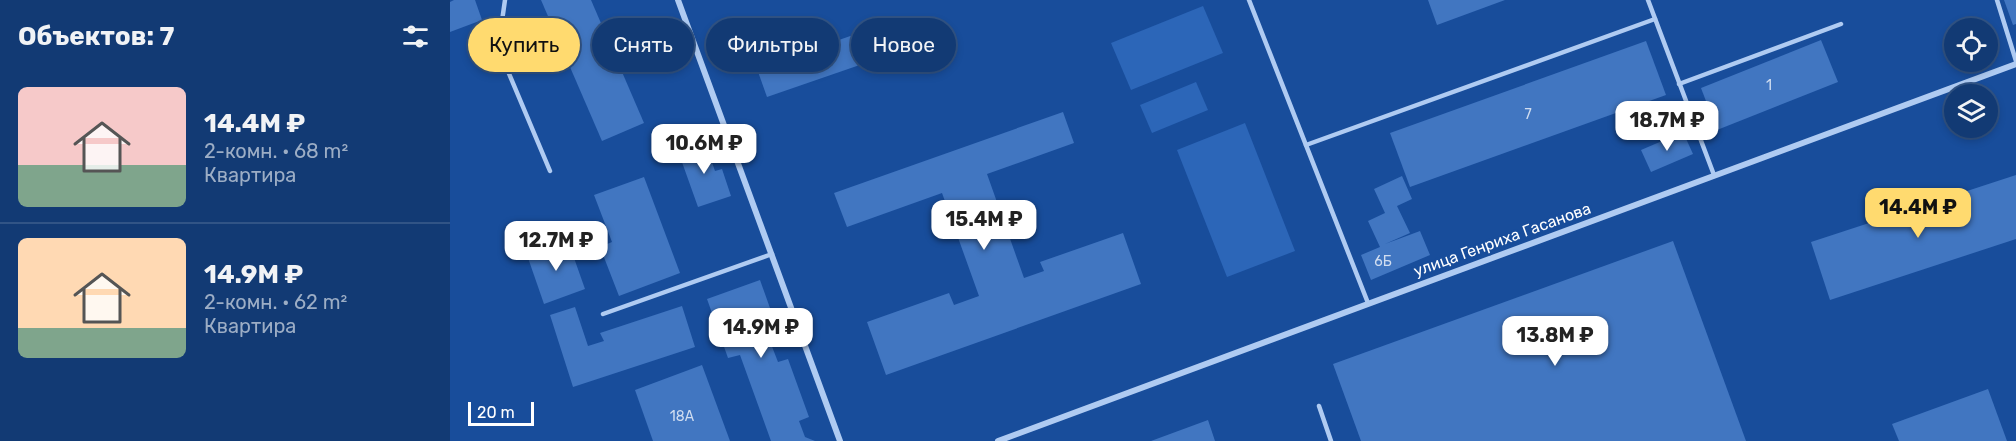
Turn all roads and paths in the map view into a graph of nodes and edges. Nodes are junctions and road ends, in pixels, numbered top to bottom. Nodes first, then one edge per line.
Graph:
1 (505, 0) edge
2 (678, 0) edge
3 (1249, 0) edge
4 (1648, 0) edge
5 (1997, 0) edge
6 (1655, 19) junction
7 (1841, 24) dead end
8 (2016, 62) edge
9 (1679, 84) junction
10 (1306, 146) junction
11 (550, 171) dead end
12 (1714, 175) junction
13 (772, 254) junction
14 (1368, 303) junction
15 (603, 314) dead end
16 (1319, 406) dead end
17 (840, 441) edge
18 (998, 441) edge
19 (1331, 441) edge

1 - 11 lane
2 - 13 street
3 - 10 lane
4 - 6 lane
5 - 8 lane
6 - 9 lane
6 - 10 lane
7 - 9 lane
8 - 12 street, улица Генриха Гасанова
9 - 12 lane
10 - 14 lane
12 - 14 street, улица Генриха Гасанова
13 - 15 lane
13 - 17 street
14 - 18 street, улица Генриха Гасанова
16 - 19 lane

